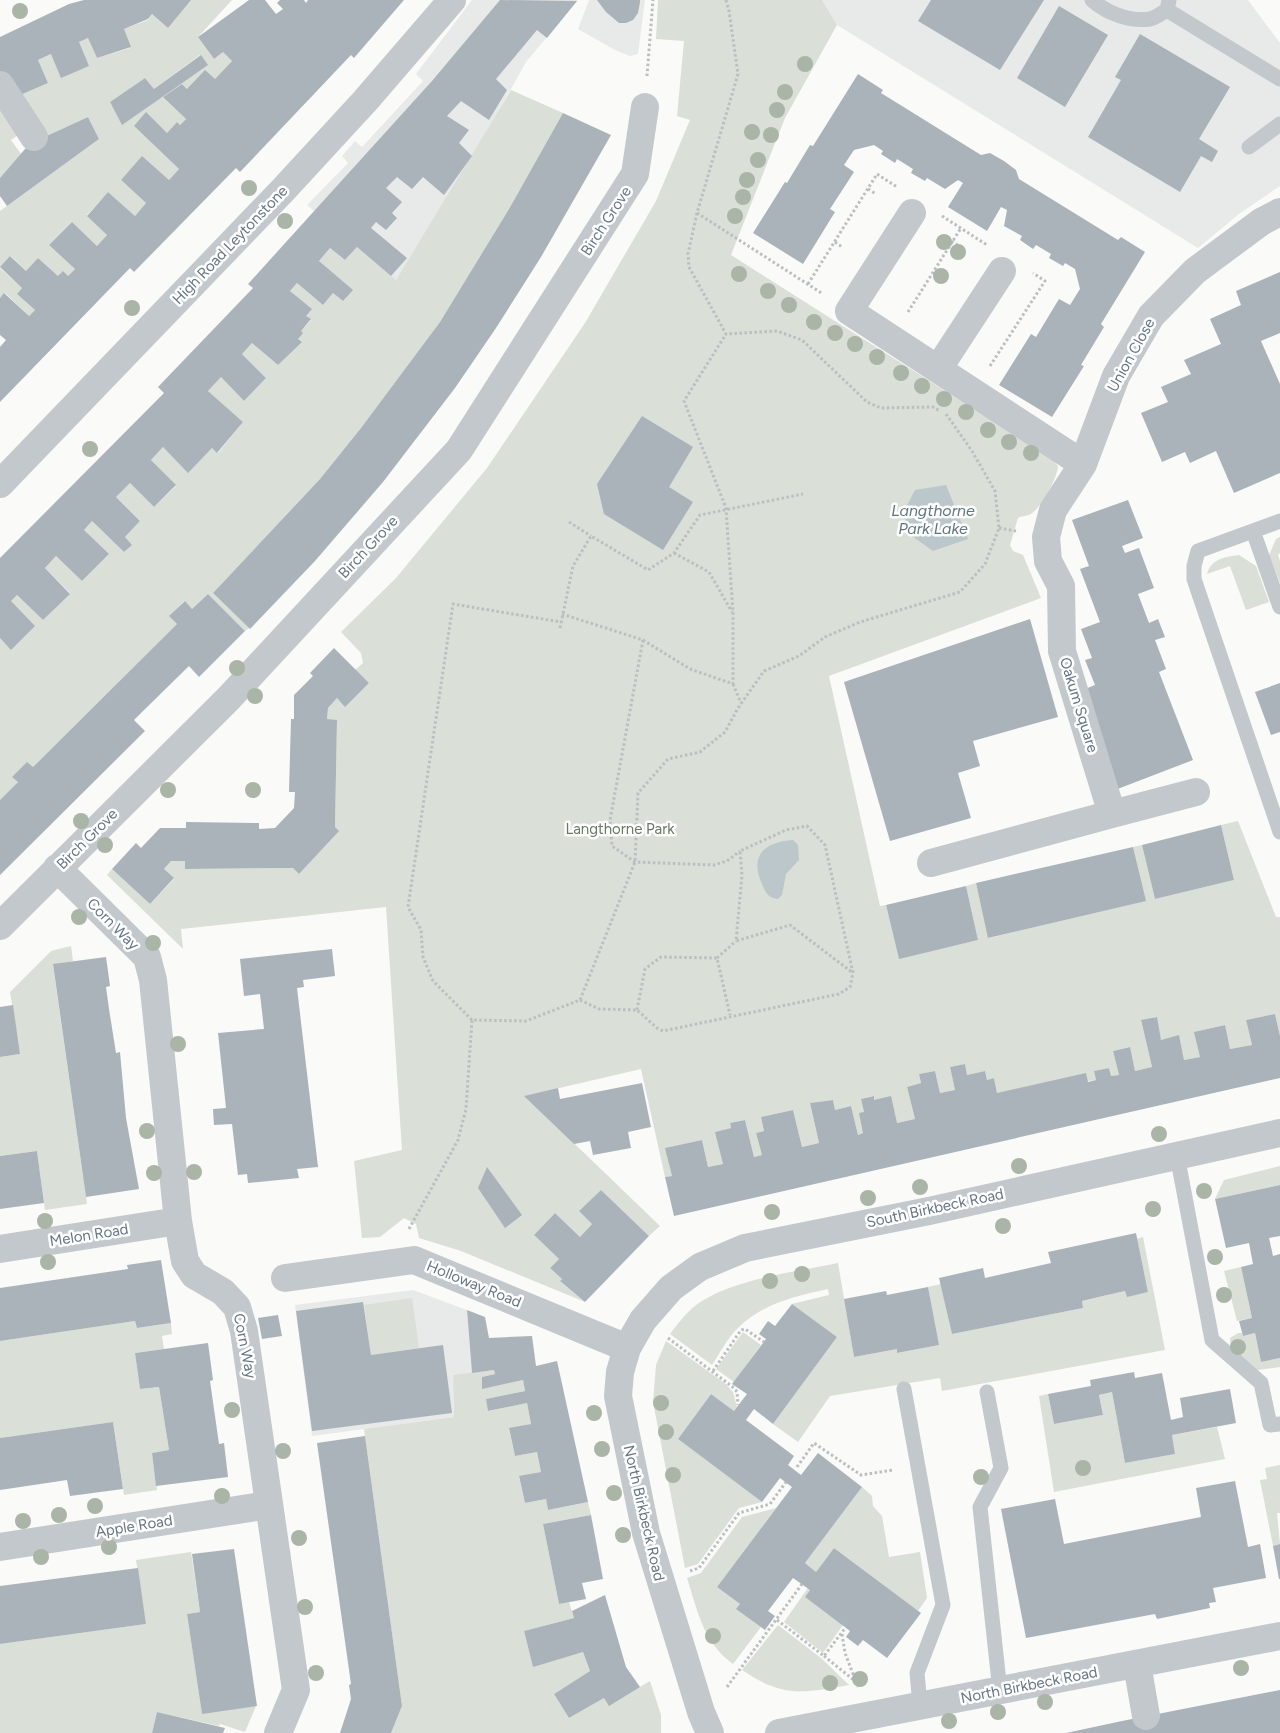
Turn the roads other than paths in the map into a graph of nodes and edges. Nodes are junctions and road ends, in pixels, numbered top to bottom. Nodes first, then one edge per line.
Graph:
1 (452, 0) edge
2 (1092, 0) edge
3 (1168, 5) edge
4 (1280, 79) edge
5 (0, 86) edge
6 (645, 107) road end
7 (1280, 124) edge
8 (34, 137) dead end
9 (1249, 147) dead end
10 (1280, 212) edge
11 (925, 213) road end
12 (998, 260) road end
13 (938, 369) junction
14 (1083, 464) junction
15 (0, 484) edge
16 (1280, 521) edge
17 (1253, 531) junction
18 (1046, 537) joint
19 (1280, 607) edge
20 (1196, 792) dead end
21 (1112, 814) junction
22 (1280, 832) edge
23 (931, 863) dead end
24 (57, 868) junction
25 (0, 926) edge
26 (1280, 1133) edge
27 (1177, 1156) junction
28 (178, 1221) junction
29 (0, 1249) edge
30 (285, 1278) dead end
31 (627, 1348) junction
32 (904, 1389) dead end
33 (987, 1392) dead end
34 (1280, 1424) edge
35 (269, 1505) junction
36 (0, 1546) edge
37 (1280, 1636) edge
38 (1136, 1664) junction
39 (1000, 1691) junction
40 (920, 1705) junction
41 (1146, 1716) dead end
42 (278, 1733) edge
43 (710, 1733) edge
44 (779, 1733) edge

1 - 15 street, High Road Leytonstone
2 - 3 lane
3 - 4 lane
5 - 8 street
6 - 24 street, Birch Grove
7 - 9 lane
10 - 14 street, Union Close
11 - 13 street
12 - 13 street
13 - 14 street
14 - 18 street, Union Close
16 - 17 lane
17 - 19 lane
17 - 22 lane
18 - 21 street, Oakum Square
20 - 21 street
21 - 23 street
24 - 25 street, Birch Grove
24 - 28 street, Corn Way
26 - 27 street, South Birkbeck Road
27 - 31 street, South Birkbeck Road
27 - 34 lane
28 - 29 street, Melon Road
28 - 35 street, Corn Way
30 - 31 street, Holloway Road
31 - 43 street, North Birkbeck Road
32 - 40 lane
33 - 39 lane
35 - 36 street, Apple Road
35 - 42 street, Corn Way
37 - 38 street, North Birkbeck Road
38 - 39 street, North Birkbeck Road
38 - 41 street
39 - 40 street, North Birkbeck Road
40 - 44 street, North Birkbeck Road

